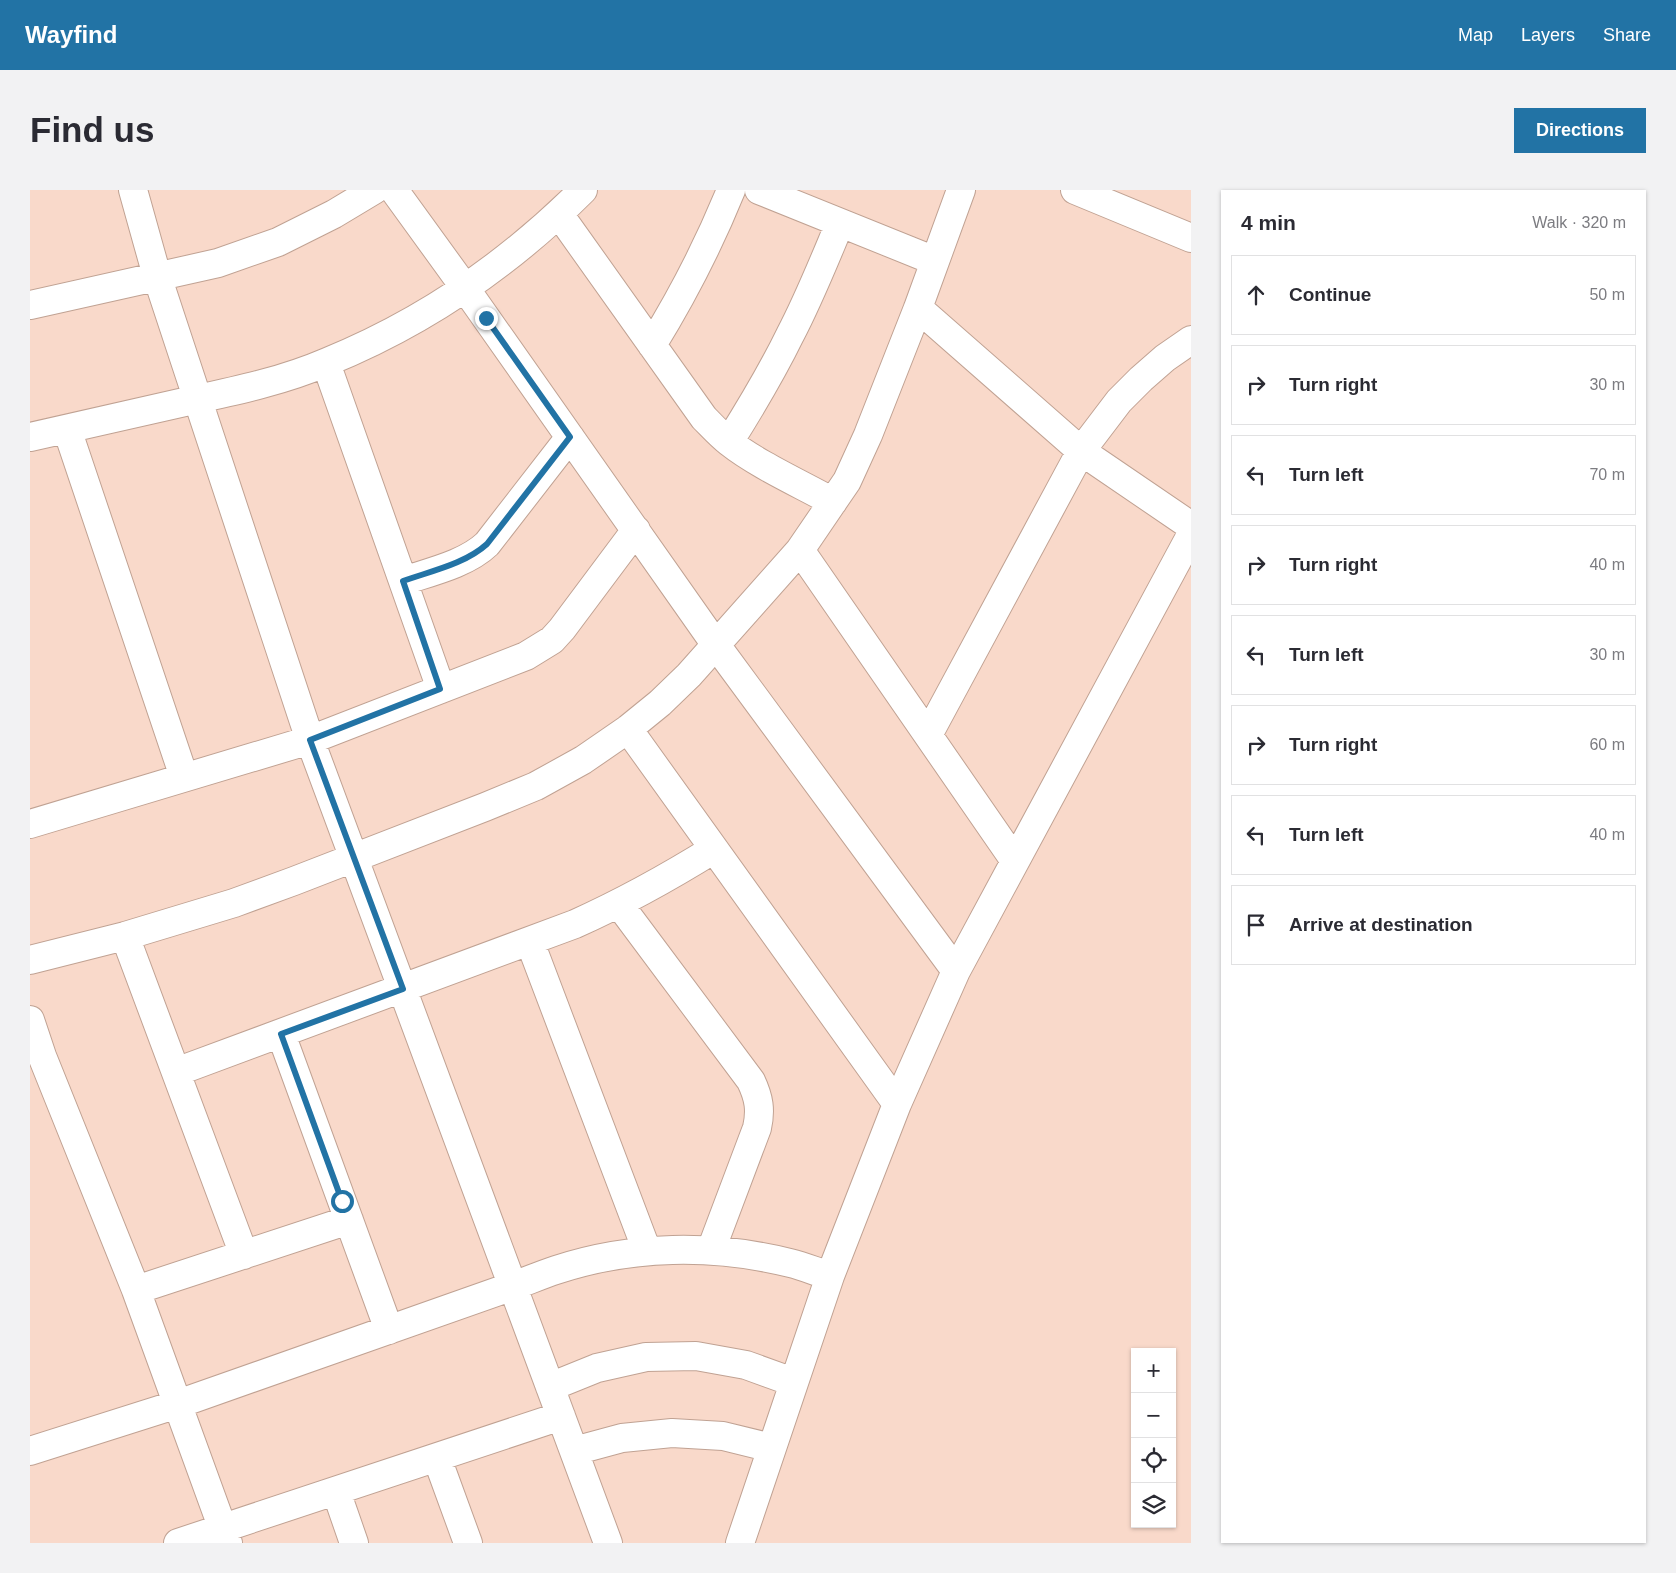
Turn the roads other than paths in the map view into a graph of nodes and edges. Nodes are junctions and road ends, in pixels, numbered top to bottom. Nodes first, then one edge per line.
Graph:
1 (133, 190) edge
2 (374, 190) edge
3 (394, 190) edge
4 (583, 190) edge
5 (731, 190) edge
6 (759, 190) edge
7 (961, 190) edge
8 (1075, 190) edge
9 (559, 214) junction
10 (840, 223) junction
11 (1191, 238) edge
12 (935, 261) junction
13 (157, 276) junction
14 (465, 288) junction
15 (30, 305) edge
16 (918, 308) junction
17 (1191, 340) edge
18 (652, 345) junction
19 (326, 363) junction
20 (198, 399) junction
21 (67, 429) junction
22 (30, 437) edge
23 (570, 437) junction
24 (729, 442) junction
25 (1081, 450) junction
26 (833, 502) junction
27 (1191, 526) edge
28 (636, 530) junction
29 (1191, 535) edge
30 (800, 550) junction
31 (403, 581) junction
32 (716, 645) junction
33 (440, 689) junction
34 (628, 729) junction
35 (928, 735) junction
36 (310, 740) junction
37 (184, 778) junction
38 (30, 824) edge
39 (714, 849) junction
40 (354, 858) junction
41 (1015, 861) junction
42 (619, 904) junction
43 (125, 936) junction
44 (530, 942) junction
45 (30, 960) edge
46 (956, 971) junction
47 (403, 989) junction
48 (30, 1020) edge
49 (281, 1034) junction
50 (176, 1072) junction
51 (897, 1104) junction
52 (349, 1220) junction
53 (711, 1250) junction
54 (647, 1251) junction
55 (244, 1255) junction
56 (830, 1276) junction
57 (513, 1286) junction
58 (136, 1290) junction
59 (389, 1330) junction
60 (793, 1382) junction
61 (550, 1387) junction
62 (178, 1404) junction
63 (561, 1416) junction
64 (772, 1448) junction
65 (30, 1451) edge
66 (574, 1451) junction
67 (437, 1458) junction
68 (336, 1491) junction
69 (226, 1536) edge
70 (178, 1543) edge
71 (354, 1543) edge
72 (468, 1543) edge
73 (608, 1543) edge
74 (740, 1543) edge

1 - 13 street
2 - 13 street
3 - 14 street
4 - 9 street
5 - 18 street
6 - 10 street
7 - 12 street
8 - 11 street
9 - 14 street
9 - 18 street
10 - 12 street
10 - 24 street
12 - 16 street
13 - 15 street
13 - 20 street
14 - 19 street
14 - 23 street
16 - 25 street
16 - 26 street
17 - 25 street
18 - 24 street
19 - 20 street
19 - 31 street
20 - 21 street
20 - 36 street
21 - 22 street
21 - 37 street
23 - 28 street
23 - 31 street
24 - 26 street
25 - 27 street
25 - 35 street
26 - 30 street
28 - 32 street
28 - 33 street
29 - 41 street
30 - 32 street
30 - 35 street
31 - 33 street
32 - 34 street
32 - 46 street
33 - 36 street
34 - 39 street
34 - 40 street
35 - 41 street
36 - 37 street
36 - 40 street
37 - 38 street
39 - 42 street
39 - 51 street
40 - 43 street
40 - 47 street
41 - 46 street
42 - 44 street
42 - 53 street
43 - 45 street
43 - 50 street
44 - 47 street
44 - 54 street
46 - 51 street
47 - 49 street
47 - 57 street
48 - 58 street
49 - 50 street
49 - 52 street
50 - 55 street
51 - 56 street
52 - 55 street
52 - 59 street
53 - 54 street
53 - 56 street
54 - 57 street
55 - 58 street
56 - 60 street
57 - 59 street
57 - 61 street
58 - 62 street
59 - 62 street
60 - 61 street
60 - 64 street
61 - 63 street
62 - 65 street
62 - 69 street
63 - 66 street
63 - 67 street
64 - 66 street
64 - 74 street
66 - 73 street
67 - 68 street
67 - 72 street
68 - 69 street
68 - 71 street
69 - 70 street

